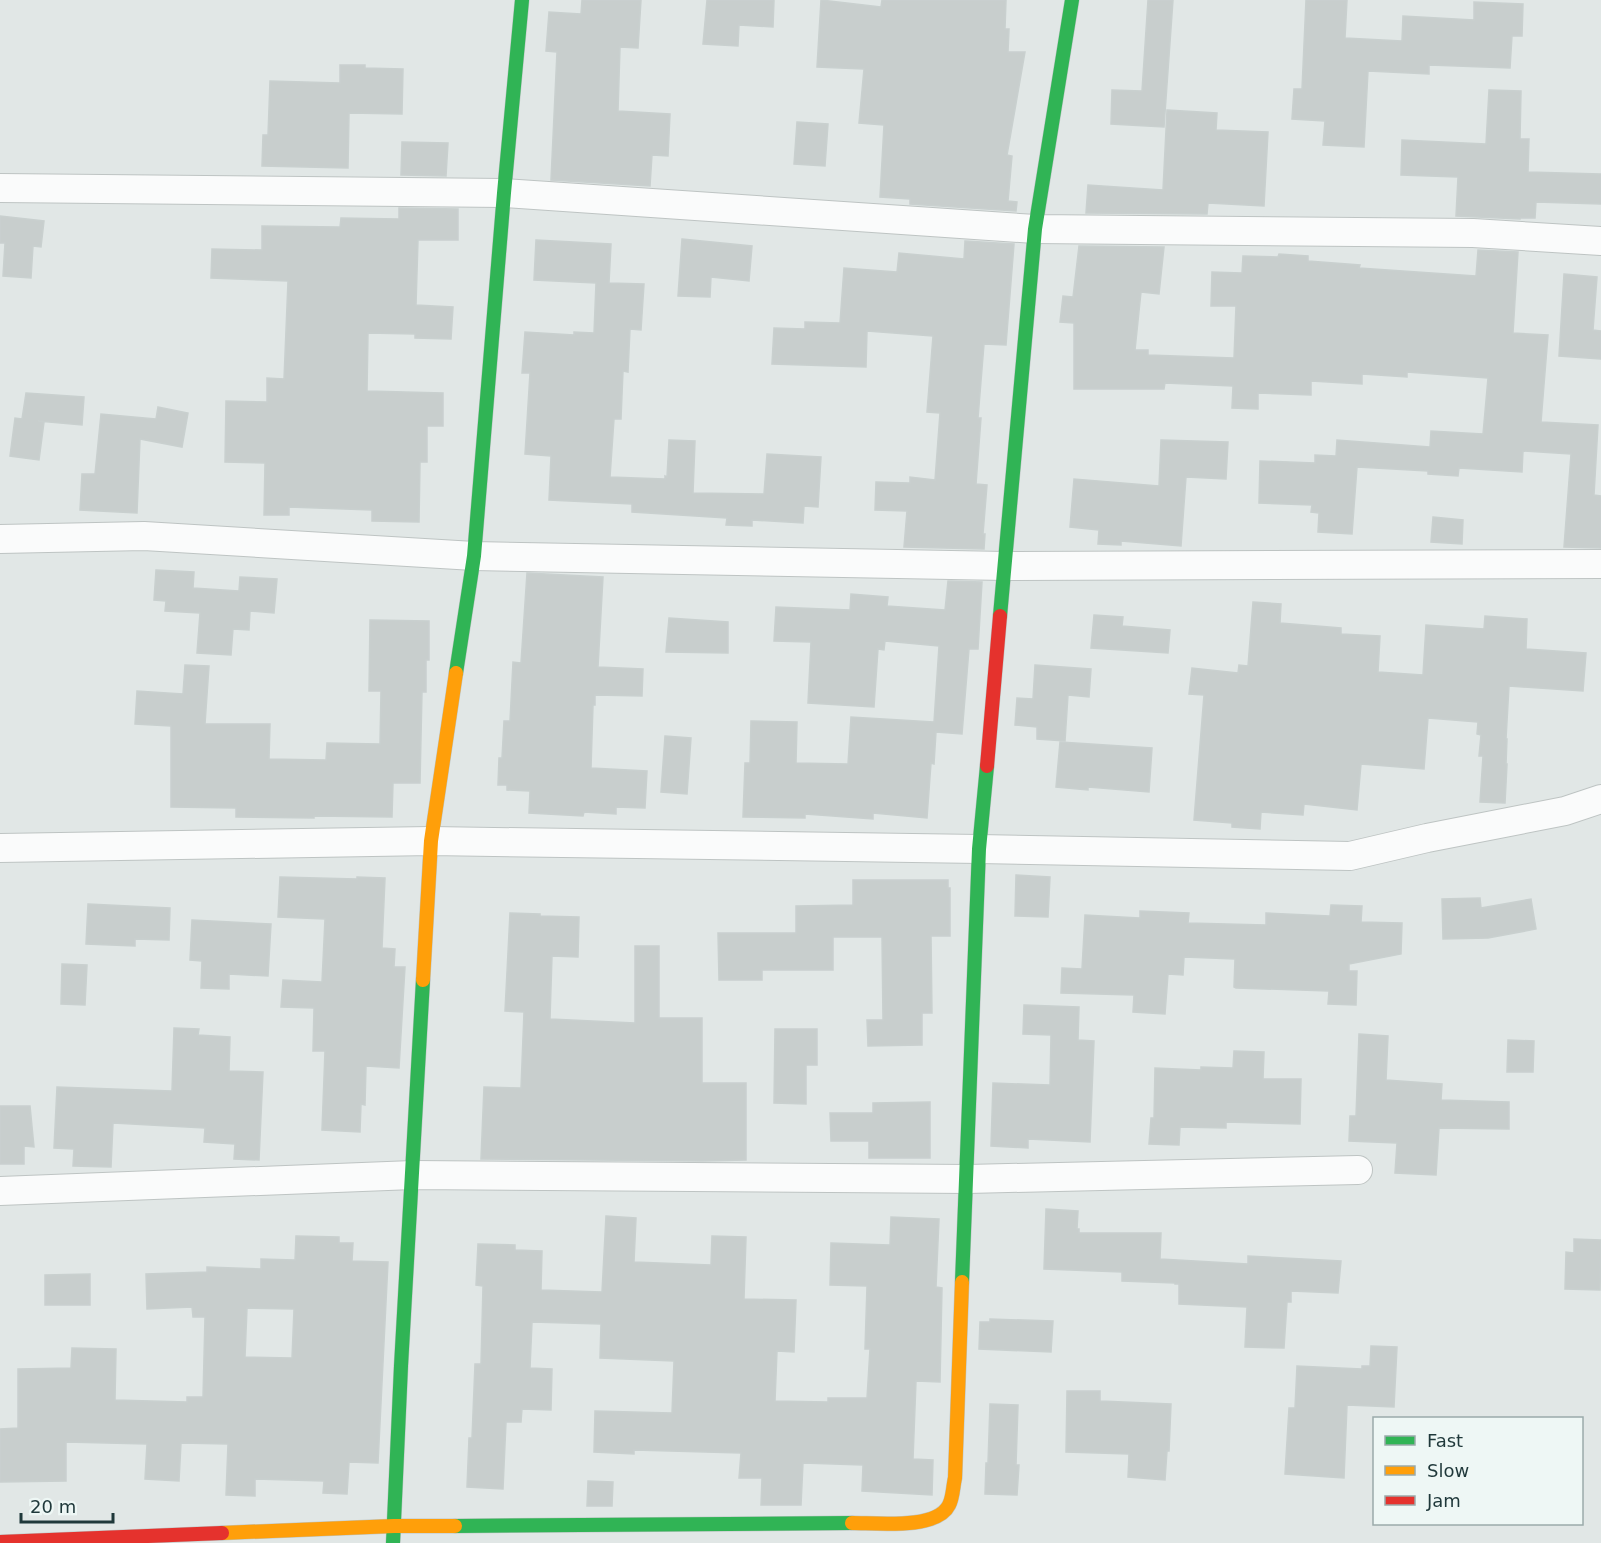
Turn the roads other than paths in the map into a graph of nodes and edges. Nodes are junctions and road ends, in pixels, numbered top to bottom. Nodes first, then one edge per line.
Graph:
1 (522, 0) edge
2 (1072, 0) edge
3 (0, 188) edge
4 (504, 193) junction
5 (1035, 229) junction
6 (1601, 241) edge
7 (0, 539) edge
8 (474, 556) junction
9 (1601, 564) edge
10 (1005, 566) junction
11 (1601, 798) edge
12 (431, 841) junction
13 (0, 848) edge
14 (979, 849) junction
15 (1358, 1170) dead end
16 (413, 1175) junction
17 (968, 1179) junction
18 (0, 1191) edge
19 (394, 1527) junction
20 (0, 1542) edge
21 (393, 1543) edge

1 - 4 street
2 - 5 street
3 - 4 street
4 - 5 street
4 - 8 street
5 - 6 street
5 - 10 street
7 - 8 street
8 - 10 street
8 - 12 street
9 - 10 street
10 - 14 street
11 - 14 street
12 - 13 street
12 - 14 street
12 - 16 street
14 - 17 street
15 - 17 street
16 - 17 street
16 - 18 street
16 - 19 street
17 - 19 street
19 - 20 street
19 - 21 street

